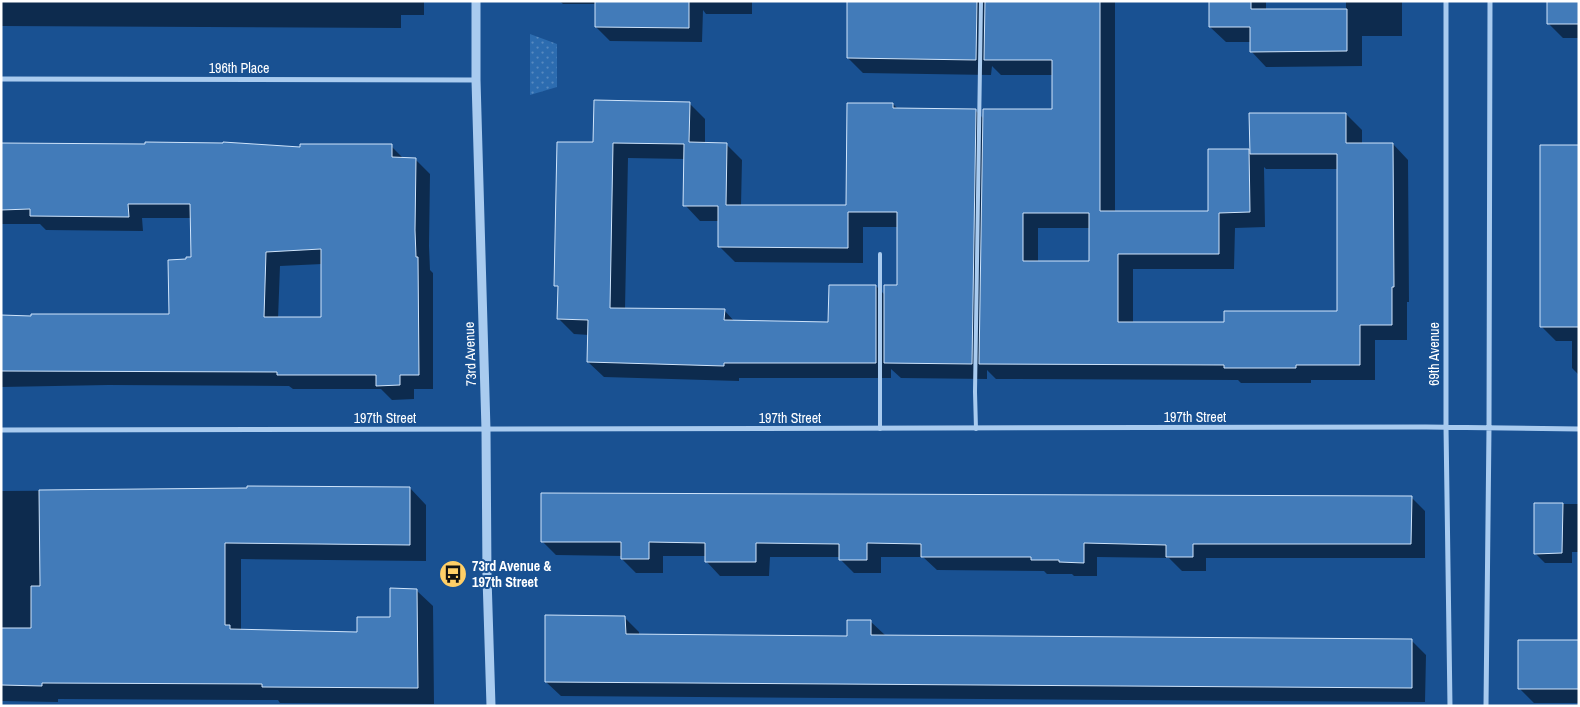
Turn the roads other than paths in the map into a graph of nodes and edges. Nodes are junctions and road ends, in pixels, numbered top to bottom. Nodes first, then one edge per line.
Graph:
1 (476, 1) edge
2 (981, 1) edge
3 (1446, 1) edge
4 (1490, 1) edge
5 (1, 79) edge
6 (476, 80) junction
7 (880, 254) dead end
8 (1446, 427) junction
9 (1489, 428) junction
10 (880, 429) junction
11 (976, 429) junction
12 (1579, 429) edge
13 (1, 430) edge
14 (486, 430) junction
15 (491, 706) edge
16 (1450, 706) edge
17 (1486, 706) edge

1 - 6 street, 73rd Avenue
2 - 11 lane
3 - 8 street, 69th Avenue
4 - 9 street
5 - 6 street, 196th Place
6 - 14 street, 73rd Avenue
7 - 10 lane
8 - 9 street, 197th Street
8 - 11 street, 197th Street
8 - 16 street, 69th Avenue
9 - 12 street, 197th Street
9 - 17 street
10 - 11 street, 197th Street
10 - 14 street, 197th Street
13 - 14 street, 197th Street
14 - 15 street, 73rd Avenue

